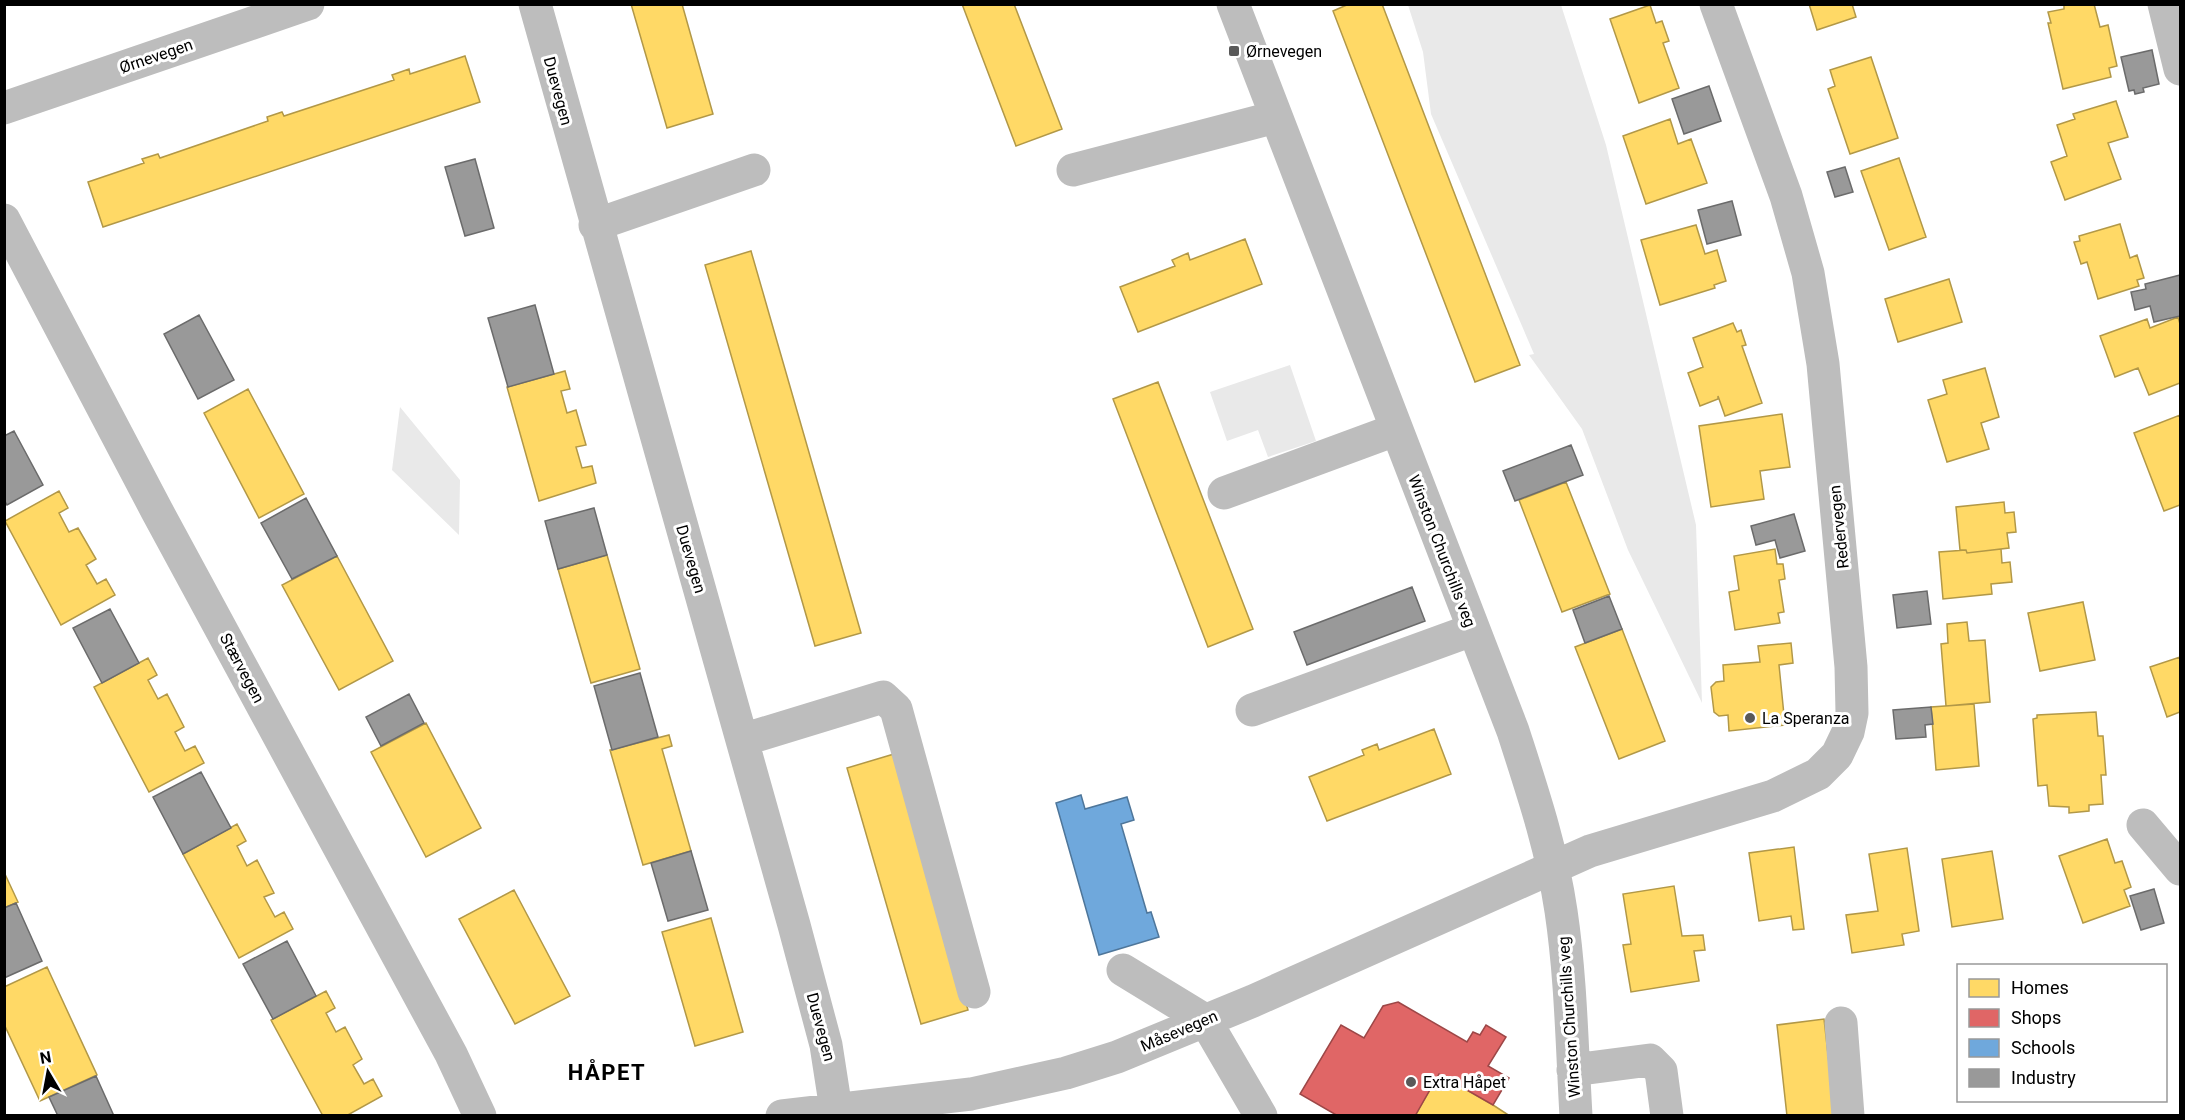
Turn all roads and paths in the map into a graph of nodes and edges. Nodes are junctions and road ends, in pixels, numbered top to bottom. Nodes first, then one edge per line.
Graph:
1 (308, 4) edge
2 (535, 4) edge
3 (1233, 4) edge
4 (1716, 4) edge
5 (2164, 4) edge
6 (262, 12) edge
7 (2181, 69) edge
8 (4, 108) edge
9 (1276, 117) junction
10 (754, 170) dead end
11 (1073, 170) dead end
12 (4, 220) edge
13 (595, 225) junction
14 (1395, 430) junction
15 (1224, 493) dead end
16 (1473, 630) junction
17 (1252, 710) dead end
18 (742, 740) junction
19 (2143, 825) dead end
20 (1553, 867) junction
21 (2181, 869) edge
22 (1123, 970) dead end
23 (974, 992) dead end
24 (1205, 1020) junction
25 (1840, 1023) dead end
26 (1573, 1070) junction
27 (836, 1113) edge
28 (480, 1116) edge
29 (782, 1116) edge
30 (1261, 1116) edge
31 (1576, 1116) edge
32 (1667, 1116) edge
33 (1848, 1116) edge

1 - 6 street, Ørnevegen
2 - 13 street, Duevegen
3 - 9 street, Winston Churchills veg
4 - 20 street, Redervegen
5 - 7 street
6 - 8 street, Ørnevegen
9 - 11 street
9 - 14 street, Winston Churchills veg
10 - 13 street
12 - 28 street, Stærvegen
13 - 18 street, Duevegen
14 - 15 street
14 - 16 street, Winston Churchills veg
16 - 17 street
16 - 20 street, Winston Churchills veg
18 - 23 street
18 - 27 street, Duevegen
19 - 21 street
20 - 24 street, Måsevegen
20 - 26 street, Winston Churchills veg
22 - 24 street
24 - 27 street, Måsevegen
24 - 30 street
25 - 33 street
26 - 31 street, Winston Churchills veg
26 - 32 street
27 - 29 street, Måsevegen

